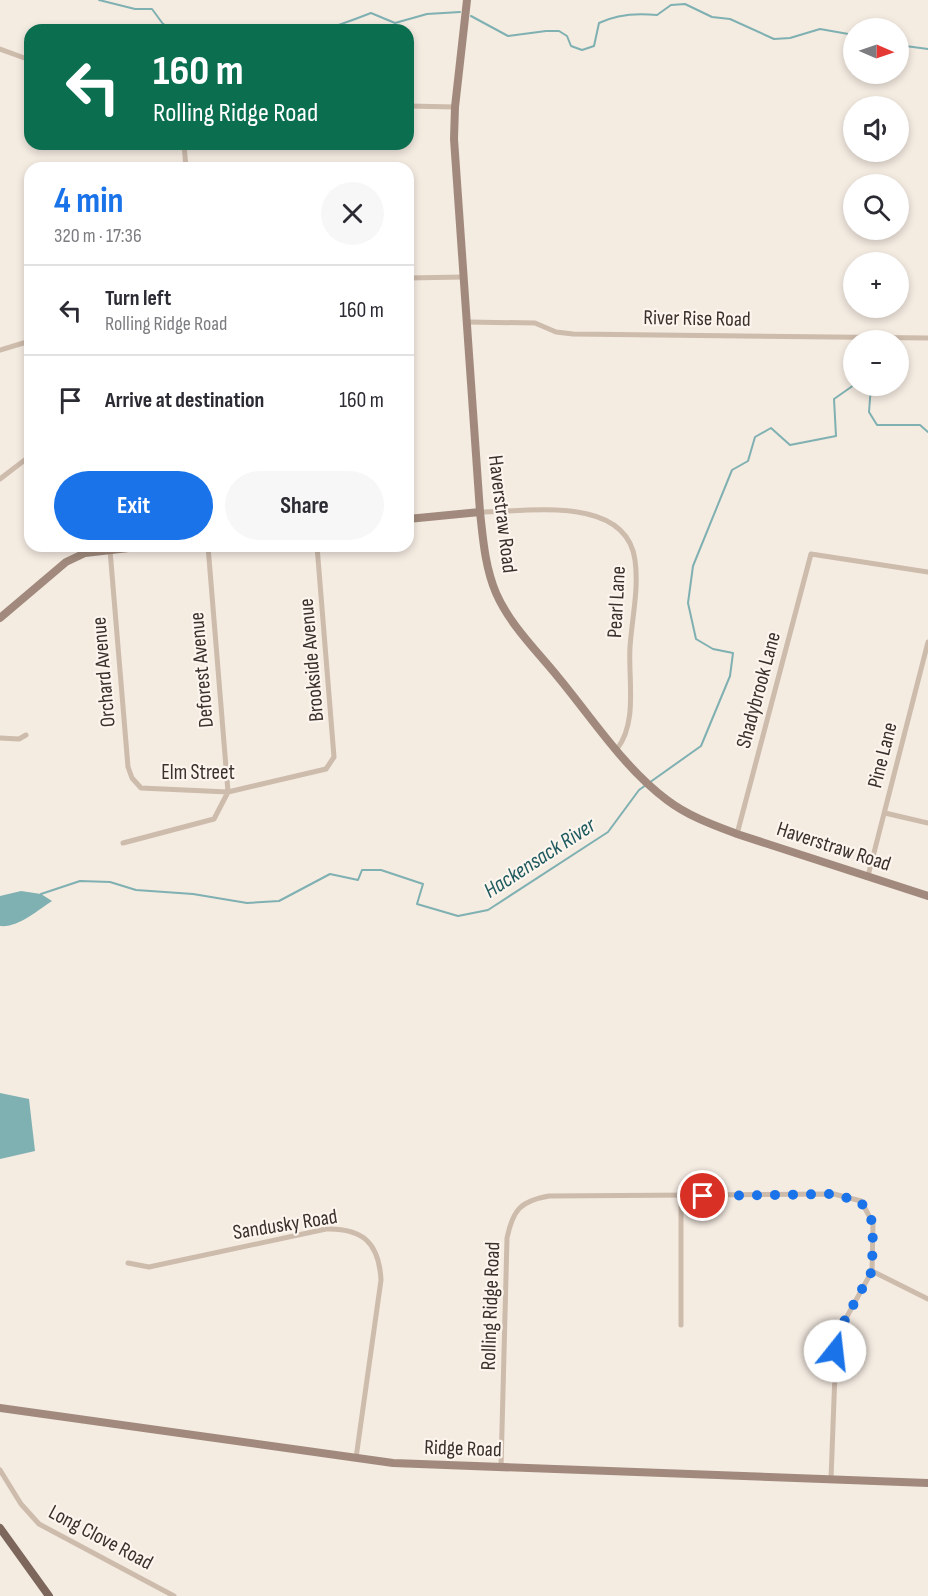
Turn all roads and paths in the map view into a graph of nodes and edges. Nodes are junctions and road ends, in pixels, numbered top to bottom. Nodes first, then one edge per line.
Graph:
1 (467, 0) edge
2 (0, 49) edge
3 (24, 58) edge
4 (414, 106) edge
5 (455, 107) junction
6 (463, 277) junction
7 (414, 278) edge
8 (468, 322) junction
9 (928, 338) edge
10 (24, 343) edge
11 (0, 350) edge
12 (24, 461) edge
13 (0, 479) edge
14 (480, 512) junction
15 (414, 518) edge
16 (93, 552) edge
17 (110, 552) edge
18 (208, 552) edge
19 (318, 552) edge
20 (928, 572) edge
21 (0, 618) edge
22 (928, 642) edge
23 (26, 735) dead end
24 (0, 738) edge
25 (616, 749) junction
26 (326, 769) joint
27 (141, 788) joint
28 (228, 792) junction
29 (885, 813) junction
30 (928, 823) edge
31 (737, 834) junction
32 (123, 843) dead end
33 (868, 876) junction
34 (928, 896) edge
35 (681, 1197) junction
36 (128, 1263) dead end
37 (872, 1271) junction
38 (928, 1299) edge
39 (681, 1325) dead end
40 (0, 1408) edge
41 (356, 1458) junction
42 (501, 1468) junction
43 (0, 1470) edge
44 (831, 1479) junction
45 (928, 1483) edge
46 (0, 1528) edge
47 (49, 1596) edge
48 (174, 1596) edge

1 - 5 street, Haverstraw Road
2 - 3 street
4 - 5 street
5 - 6 street, Haverstraw Road
6 - 7 street
6 - 8 street, Haverstraw Road
8 - 9 street, River Rise Road
8 - 14 street, Haverstraw Road
10 - 11 street
12 - 13 street
14 - 15 street
14 - 25 street, Haverstraw Road
14 - 25 street, Pearl Lane
16 - 21 street
17 - 27 street, Orchard Avenue
18 - 28 street, Deforest Avenue
19 - 26 street, Brookside Avenue
20 - 31 street, Shadybrook Lane
22 - 29 street, Pine Lane
23 - 24 street
25 - 31 street, Haverstraw Road
26 - 28 street, Elm Street
27 - 28 street, Elm Street
28 - 32 street
29 - 30 street
29 - 33 street, Pine Lane
31 - 33 street, Haverstraw Road
33 - 34 street, Haverstraw Road
35 - 37 street, Rolling Ridge Road
35 - 39 street
35 - 42 street, Rolling Ridge Road
36 - 41 street, Sandusky Road
37 - 38 street
37 - 44 street, Rolling Ridge Road
40 - 41 street, Ridge Road
41 - 42 street, Ridge Road
42 - 44 street, Ridge Road
43 - 48 street, Long Clove Road
44 - 45 street, Ridge Road
46 - 47 main road

